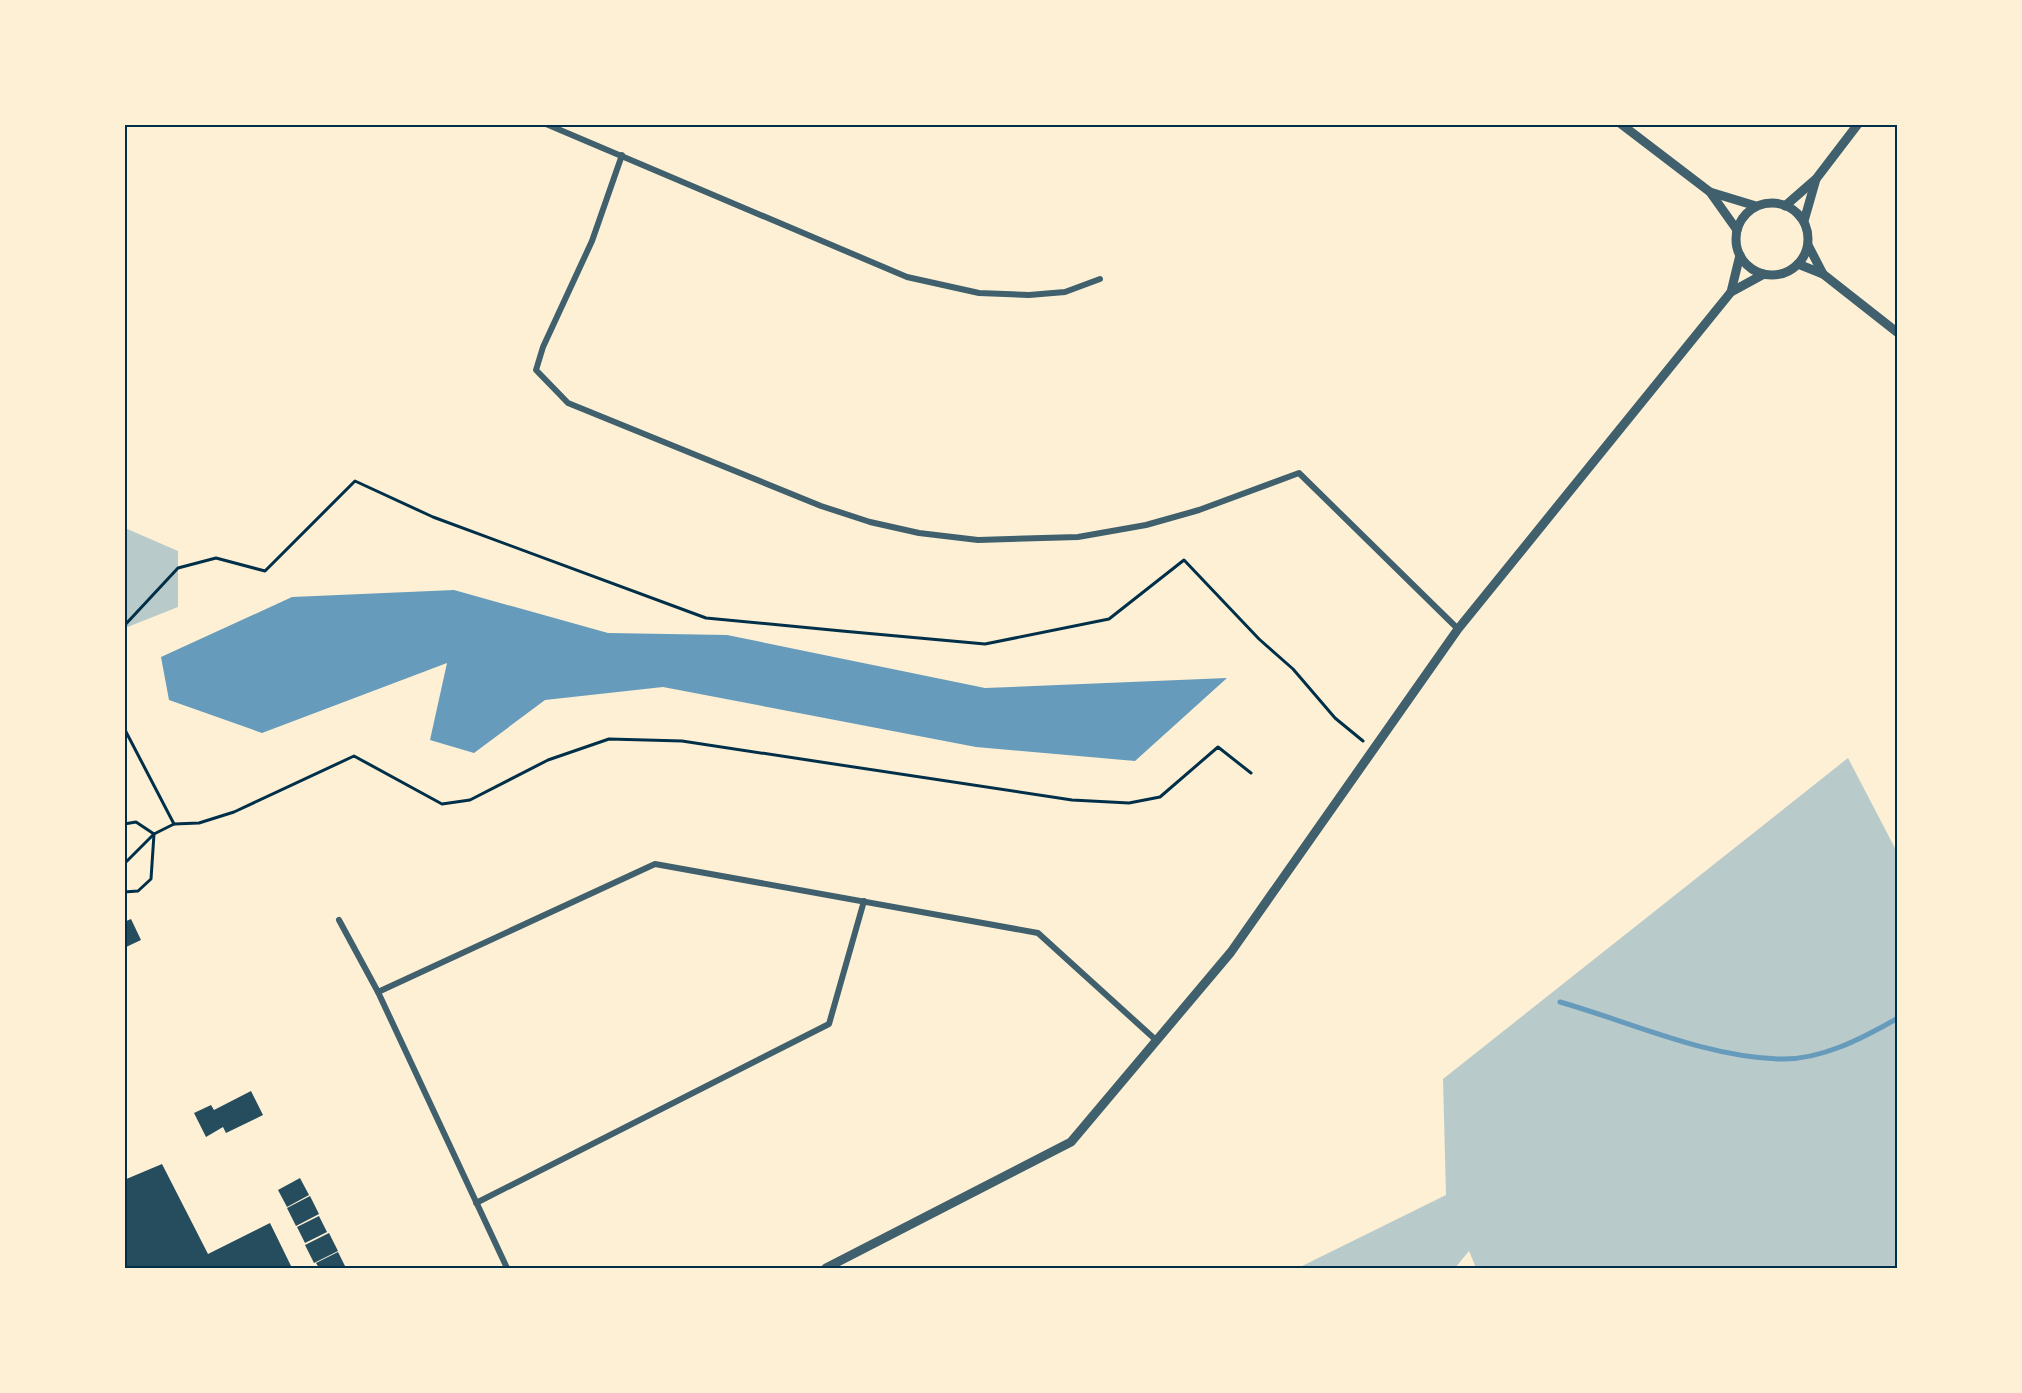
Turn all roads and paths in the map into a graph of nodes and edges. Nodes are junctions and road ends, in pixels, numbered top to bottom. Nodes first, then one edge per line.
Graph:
1 (546, 124) edge
2 (1621, 124) edge
3 (1858, 124) edge
4 (622, 155) junction
5 (1816, 179) junction
6 (1710, 192) junction
7 (1756, 206) junction
8 (1785, 206) junction
9 (1804, 221) junction
10 (1737, 230) junction
11 (1808, 245) junction
12 (1740, 255) junction
13 (1797, 264) junction
14 (1764, 274) junction
15 (1823, 274) junction
16 (1100, 279) dead end
17 (1731, 292) junction
18 (1898, 333) edge
19 (124, 626) edge
20 (1458, 629) junction
21 (124, 728) edge
22 (1374, 750) junction
23 (1251, 772) dead end
24 (124, 824) edge
25 (174, 824) junction
26 (154, 834) junction
27 (124, 864) edge
28 (124, 892) edge
29 (864, 901) junction
30 (339, 920) dead end
31 (378, 992) junction
32 (1156, 1041) junction
33 (476, 1203) junction
34 (507, 1269) edge
35 (826, 1269) edge

1 - 4 street
2 - 6 street
3 - 5 street
4 - 16 street
4 - 20 street
5 - 8 street
5 - 9 street
6 - 7 street
6 - 10 street
7 - 8 street
7 - 10 street
8 - 9 street
9 - 11 street
10 - 12 street
11 - 13 street
11 - 15 street
12 - 14 street
12 - 17 street
13 - 14 street
13 - 15 street
14 - 17 street
15 - 18 street
17 - 20 street
19 - 22 path
20 - 22 street
21 - 25 path
22 - 32 street
23 - 25 path
24 - 26 path
25 - 26 path
26 - 27 path
26 - 28 path
29 - 31 street
29 - 32 street
29 - 33 street
30 - 31 street
31 - 33 street
32 - 35 street
33 - 34 street

